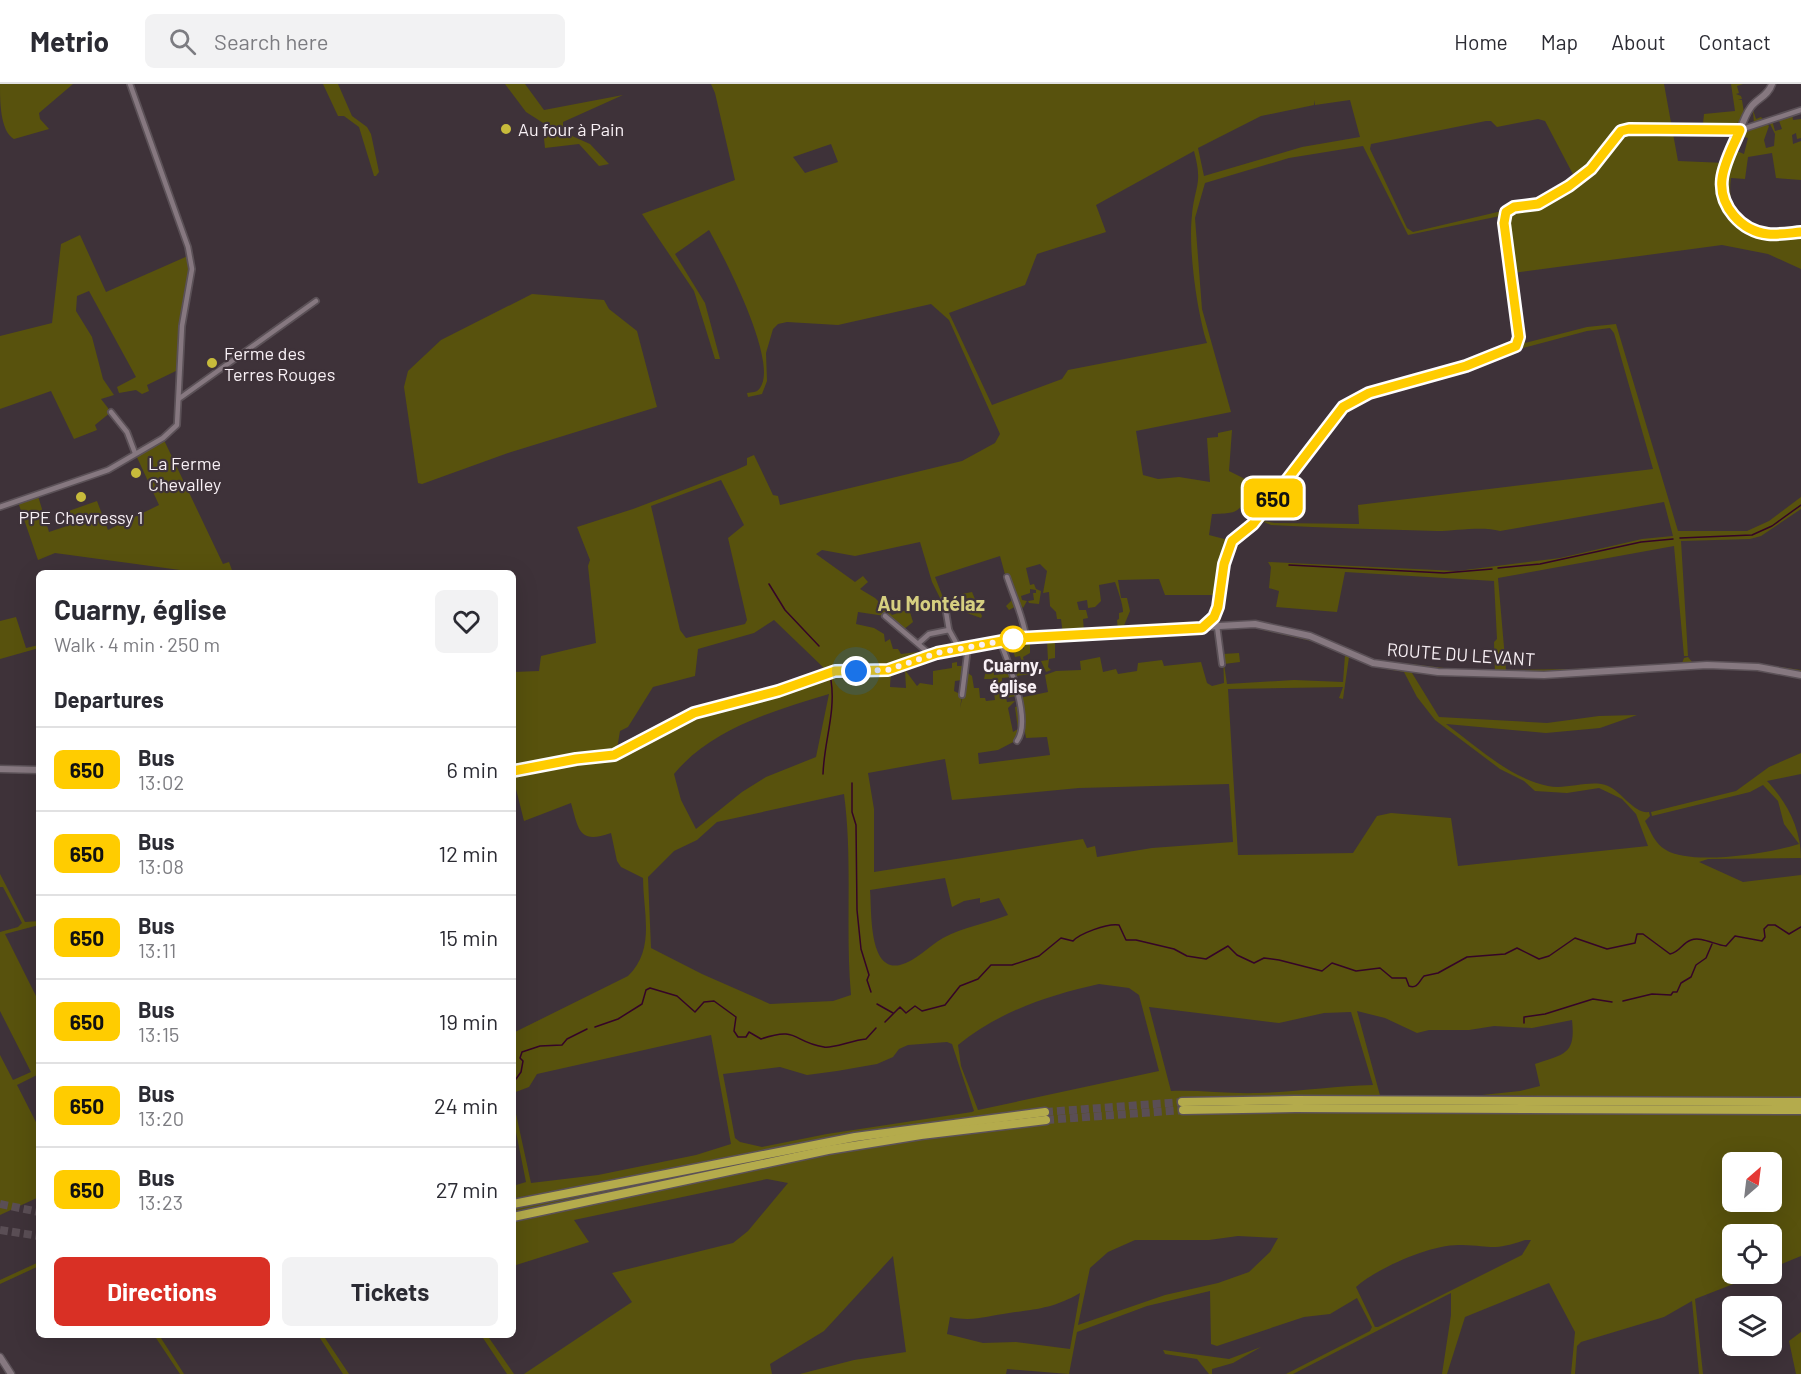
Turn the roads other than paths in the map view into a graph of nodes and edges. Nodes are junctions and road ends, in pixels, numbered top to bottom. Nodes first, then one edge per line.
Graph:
1 (130, 84) edge
2 (1772, 84) edge
3 (1801, 110) edge
4 (1740, 130) junction
5 (1801, 232) edge
6 (316, 301) dead end
7 (180, 398) junction
8 (111, 412) dead end
9 (135, 453) junction
10 (0, 507) edge
11 (1007, 577) dead end
12 (944, 600) dead end
13 (1216, 614) junction
14 (885, 616) dead end
15 (1219, 626) junction
16 (1202, 628) junction
17 (949, 630) junction
18 (1026, 638) junction
19 (1000, 641) junction
20 (920, 642) junction
21 (968, 647) junction
22 (959, 648) junction
23 (931, 655) junction
24 (1222, 664) dead end
25 (1801, 675) edge
26 (962, 695) dead end
27 (1017, 741) dead end
28 (0, 769) edge
29 (36, 770) edge
30 (516, 770) edge
31 (1801, 1102) edge
32 (1801, 1110) edge
33 (516, 1203) edge
34 (516, 1216) edge
35 (0, 1357) edge
36 (11, 1374) edge

1 - 7 street
2 - 4 street
3 - 4 street
4 - 5 street
4 - 13 street
6 - 7 street
7 - 9 street
8 - 9 street
9 - 10 street
11 - 18 street
12 - 17 street
13 - 15 street
13 - 16 street
14 - 20 street
15 - 16 street, ROUTE DU LEVANT
15 - 24 street
15 - 25 street, ROUTE DU LEVANT
16 - 18 street, ROUTE DU LEVANT
17 - 20 street
17 - 22 street
18 - 19 street, ROUTE DU LEVANT
19 - 21 street, ROUTE DU LEVANT
19 - 27 street
20 - 23 street
21 - 22 street, ROUTE DU LEVANT
21 - 26 street
22 - 23 street, ROUTE DU LEVANT
23 - 30 street, ROUTE DU LEVANT
28 - 29 street
31 - 32 highway
33 - 34 highway
35 - 36 street

